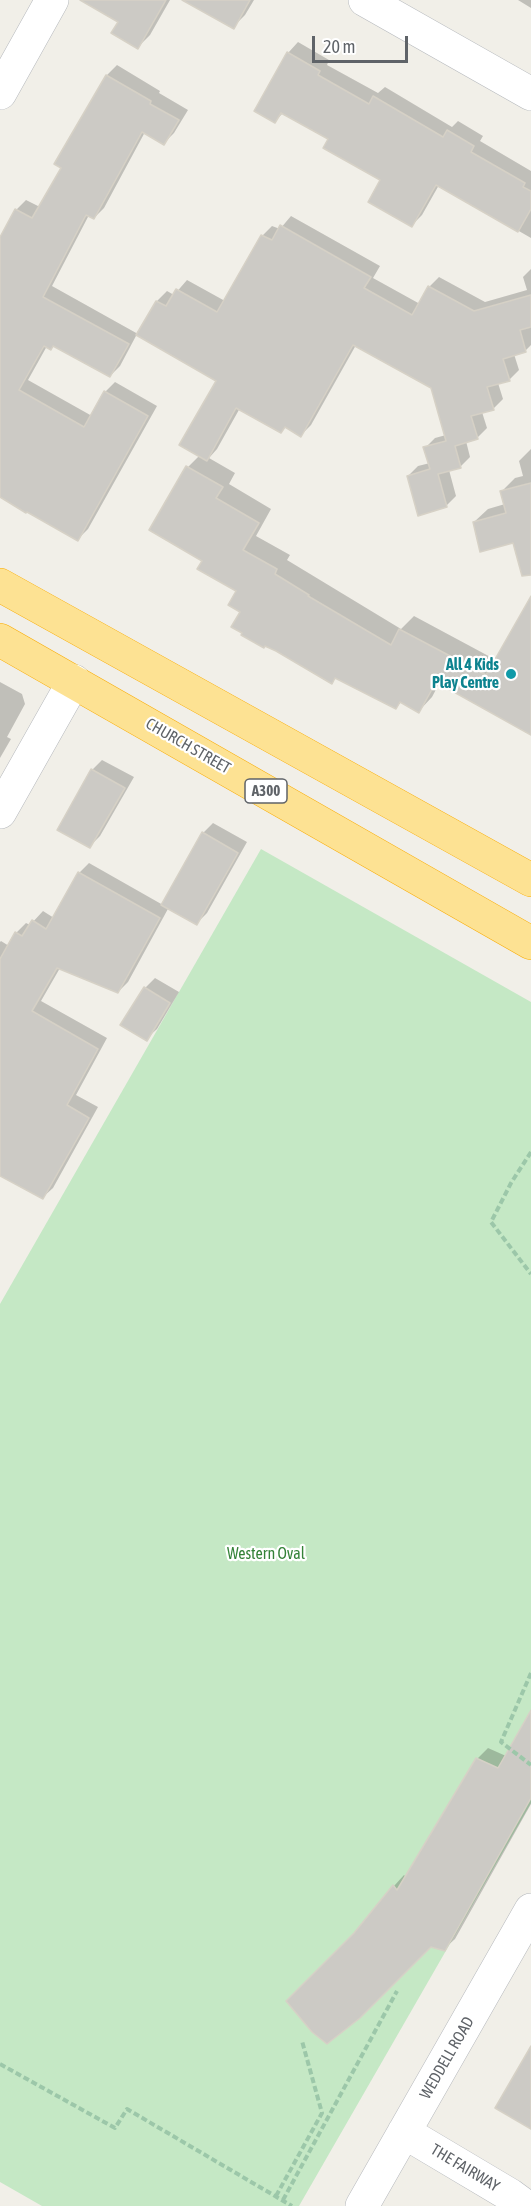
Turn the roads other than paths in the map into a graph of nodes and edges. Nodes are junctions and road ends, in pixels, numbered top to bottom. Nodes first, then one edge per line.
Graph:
1 (52, 0) edge
2 (365, 0) edge
3 (0, 93) edge
4 (531, 94) edge
5 (0, 585) edge
6 (0, 640) edge
7 (74, 681) junction
8 (0, 812) edge
9 (531, 879) edge
10 (531, 943) edge
11 (531, 1910) edge
12 (404, 2132) junction
13 (362, 2206) edge
14 (525, 2206) edge

1 - 3 street
2 - 4 street
5 - 9 highway
6 - 7 highway, CHURCH STREET / A300
7 - 8 street
7 - 10 highway, CHURCH STREET / A300
11 - 12 street, WEDDELL ROAD
12 - 13 street, WEDDELL ROAD
12 - 14 street, THE FAIRWAY

